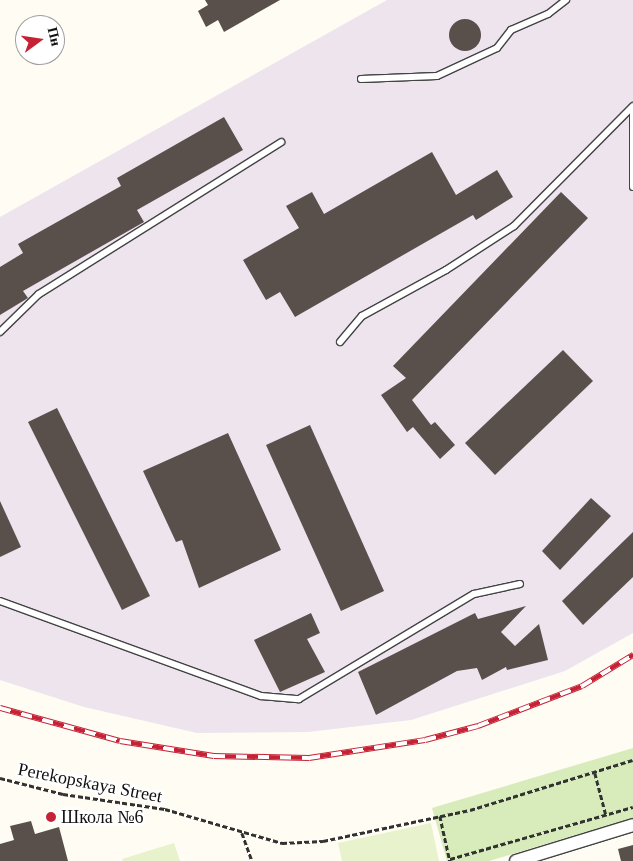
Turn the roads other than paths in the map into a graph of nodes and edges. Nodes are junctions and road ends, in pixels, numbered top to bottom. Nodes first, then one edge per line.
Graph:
1 (566, 0) edge
2 (361, 79) dead end
3 (633, 108) edge
4 (281, 142) dead end
5 (633, 187) edge
6 (0, 332) edge
7 (340, 342) dead end
8 (520, 584) dead end
9 (0, 602) edge
10 (633, 825) edge
11 (516, 861) edge

1 - 2 lane
3 - 5 lane
3 - 7 lane
4 - 6 lane
8 - 9 lane
10 - 11 street

